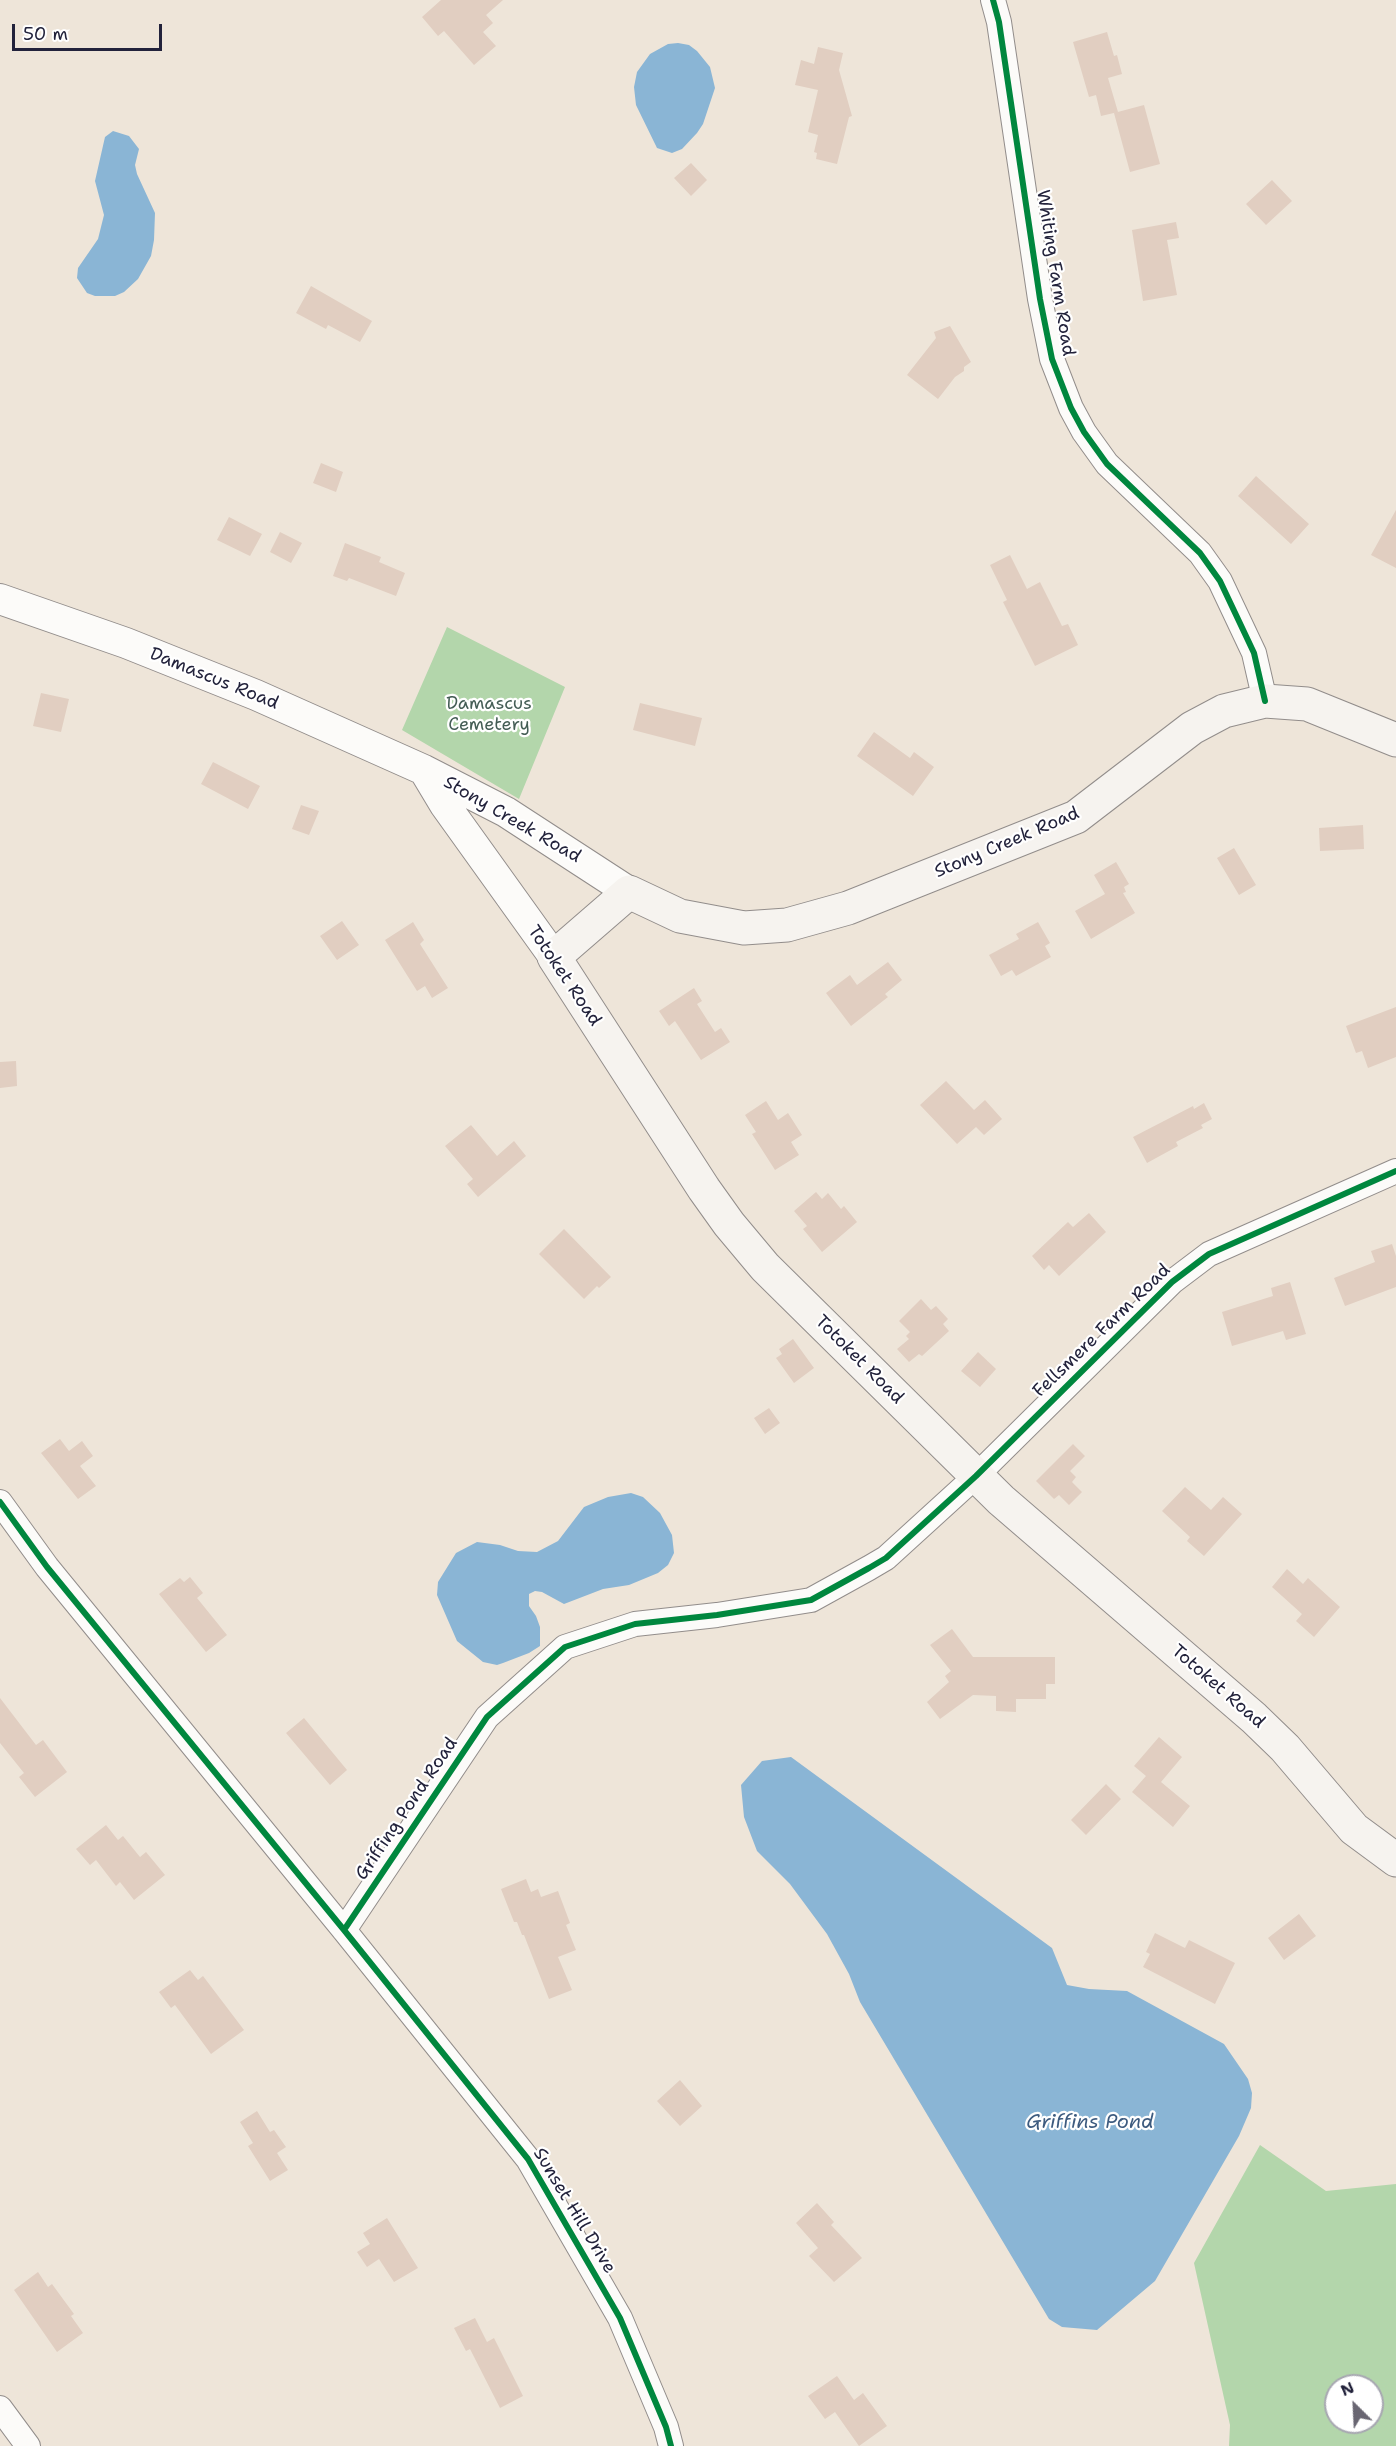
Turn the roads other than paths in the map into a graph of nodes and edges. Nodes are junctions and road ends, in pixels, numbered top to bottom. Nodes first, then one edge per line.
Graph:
1 (993, 0) edge
2 (0, 599) edge
3 (1265, 701) junction
4 (1396, 740) edge
5 (424, 770) junction
6 (629, 892) junction
7 (554, 957) junction
8 (1396, 1171) edge
9 (976, 1476) junction
10 (0, 1502) edge
11 (1396, 1860) edge
12 (344, 1930) junction
13 (0, 2408) edge
14 (28, 2446) edge
15 (671, 2446) edge

1 - 3 street, Whiting Farm Road
2 - 5 street, Damascus Road
3 - 4 main road, Stony Creek Road
3 - 6 main road, Stony Creek Road
5 - 6 street, Stony Creek Road
5 - 7 street, Totoket Road
6 - 7 main road
7 - 9 main road, Totoket Road
8 - 9 street, Fellsmere Farm Road
9 - 11 main road, Totoket Road
9 - 12 street, Griffing Pond Road
10 - 12 street
12 - 15 street, Sunset Hill Drive
13 - 14 street

